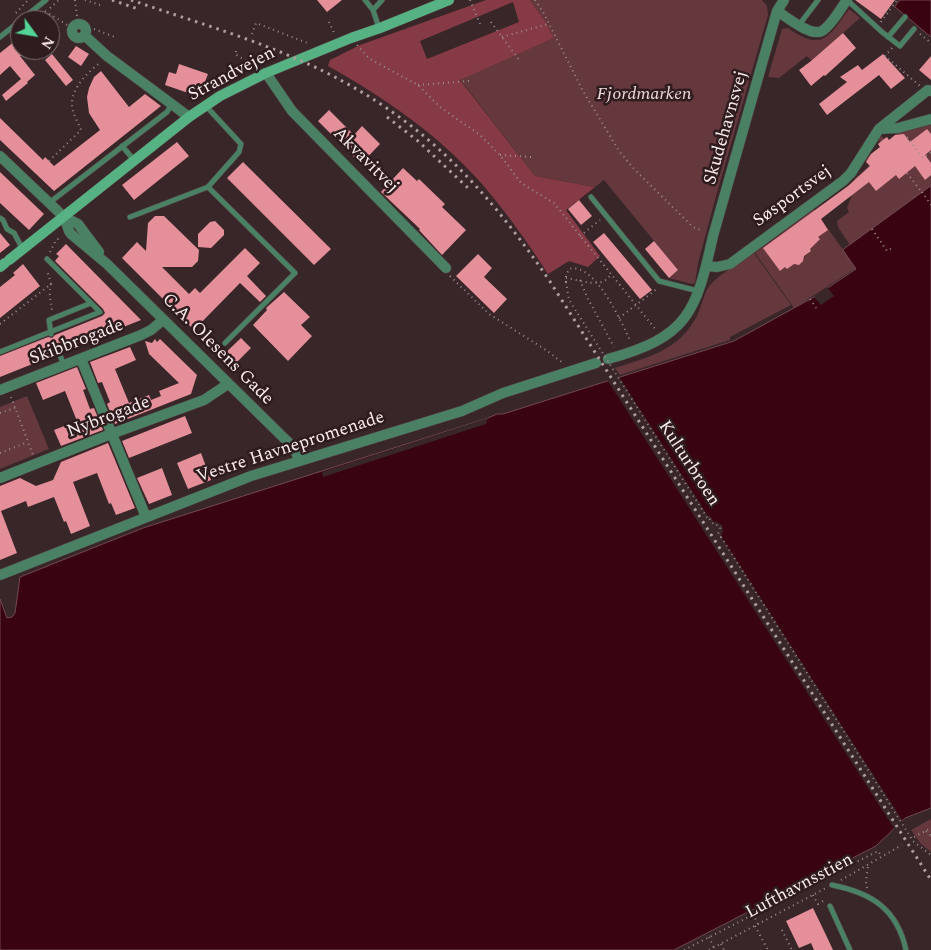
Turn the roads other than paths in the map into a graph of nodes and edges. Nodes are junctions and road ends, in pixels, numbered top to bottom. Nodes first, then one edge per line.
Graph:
1 (46, 0) edge
2 (365, 0) edge
3 (382, 0) edge
4 (449, 0) edge
5 (818, 0) edge
6 (847, 0) edge
7 (780, 3) edge
8 (33, 10) edge
9 (373, 10) junction
10 (904, 17) dead end
11 (798, 25) junction
12 (10, 28) edge
13 (380, 28) junction
14 (80, 29) road end
15 (914, 29) road end
16 (888, 36) junction
17 (0, 37) edge
18 (266, 73) junction
19 (931, 91) edge
20 (172, 104) junction
21 (205, 105) junction
22 (189, 117) junction
23 (931, 119) edge
24 (879, 129) junction
25 (122, 146) junction
26 (0, 156) edge
27 (134, 161) junction
28 (208, 187) junction
29 (590, 197) dead end
30 (49, 203) junction
31 (64, 217) junction
32 (130, 217) dead end
33 (0, 218) edge
34 (20, 244) dead end
35 (46, 259) road end
36 (5, 263) edge
37 (107, 264) junction
38 (706, 266) junction
39 (446, 268) road end
40 (698, 291) junction
41 (91, 303) junction
42 (163, 320) junction
43 (50, 333) junction
44 (224, 343) dead end
45 (0, 352) edge
46 (59, 353) dead end
47 (81, 359) junction
48 (608, 359) dead end
49 (596, 362) dead end
50 (64, 365) junction
51 (228, 384) junction
52 (4, 389) edge
53 (111, 434) junction
54 (299, 461) junction
55 (0, 478) edge
56 (146, 517) junction
57 (0, 575) edge
58 (832, 885) road end
59 (830, 906) road end
60 (850, 950) edge
61 (906, 950) edge

1 - 8 lane
2 - 9 lane
3 - 9 lane
4 - 13 street, Strandvejen
5 - 11 lane
6 - 11 street
6 - 16 lane
7 - 11 street
7 - 38 street, Skudehavnsvej
9 - 13 lane
10 - 16 lane
12 - 17 lane
13 - 18 street, Strandvejen
14 - 20 street
15 - 16 lane
18 - 21 street, Strandvejen
18 - 39 street, Akvavitvej
19 - 24 street, Søsportsvej
20 - 22 street
20 - 25 lane
21 - 22 street, Strandvejen
21 - 28 lane
22 - 27 street, Strandvejen
23 - 24 street
24 - 38 street, Søsportsvej
25 - 27 lane
25 - 30 lane
26 - 30 street
27 - 31 street, Strandvejen
28 - 32 lane
28 - 44 lane
29 - 40 lane
30 - 31 street
31 - 36 street, Strandvejen
31 - 37 street, C.A. Olesens Gade
31 - 37 street, C.A. Olesens Gade
33 - 34 lane
35 - 41 lane
37 - 42 street, C.A. Olesens Gade
38 - 40 street
40 - 48 street
41 - 43 lane
41 - 43 lane
42 - 47 street, Skibbrogade
42 - 51 street, C.A. Olesens Gade
43 - 45 lane
46 - 50 lane
47 - 50 street, Skibbrogade
47 - 53 street
49 - 54 street, Vestre Havnepromenade
50 - 52 street, Skibbrogade
51 - 53 street, Nybrogade
51 - 54 street, C.A. Olesens Gade
53 - 55 street, Nybrogade
53 - 56 street
54 - 56 street, Vestre Havnepromenade
56 - 57 street, Vestre Havnepromenade
58 - 61 lane
59 - 60 lane

